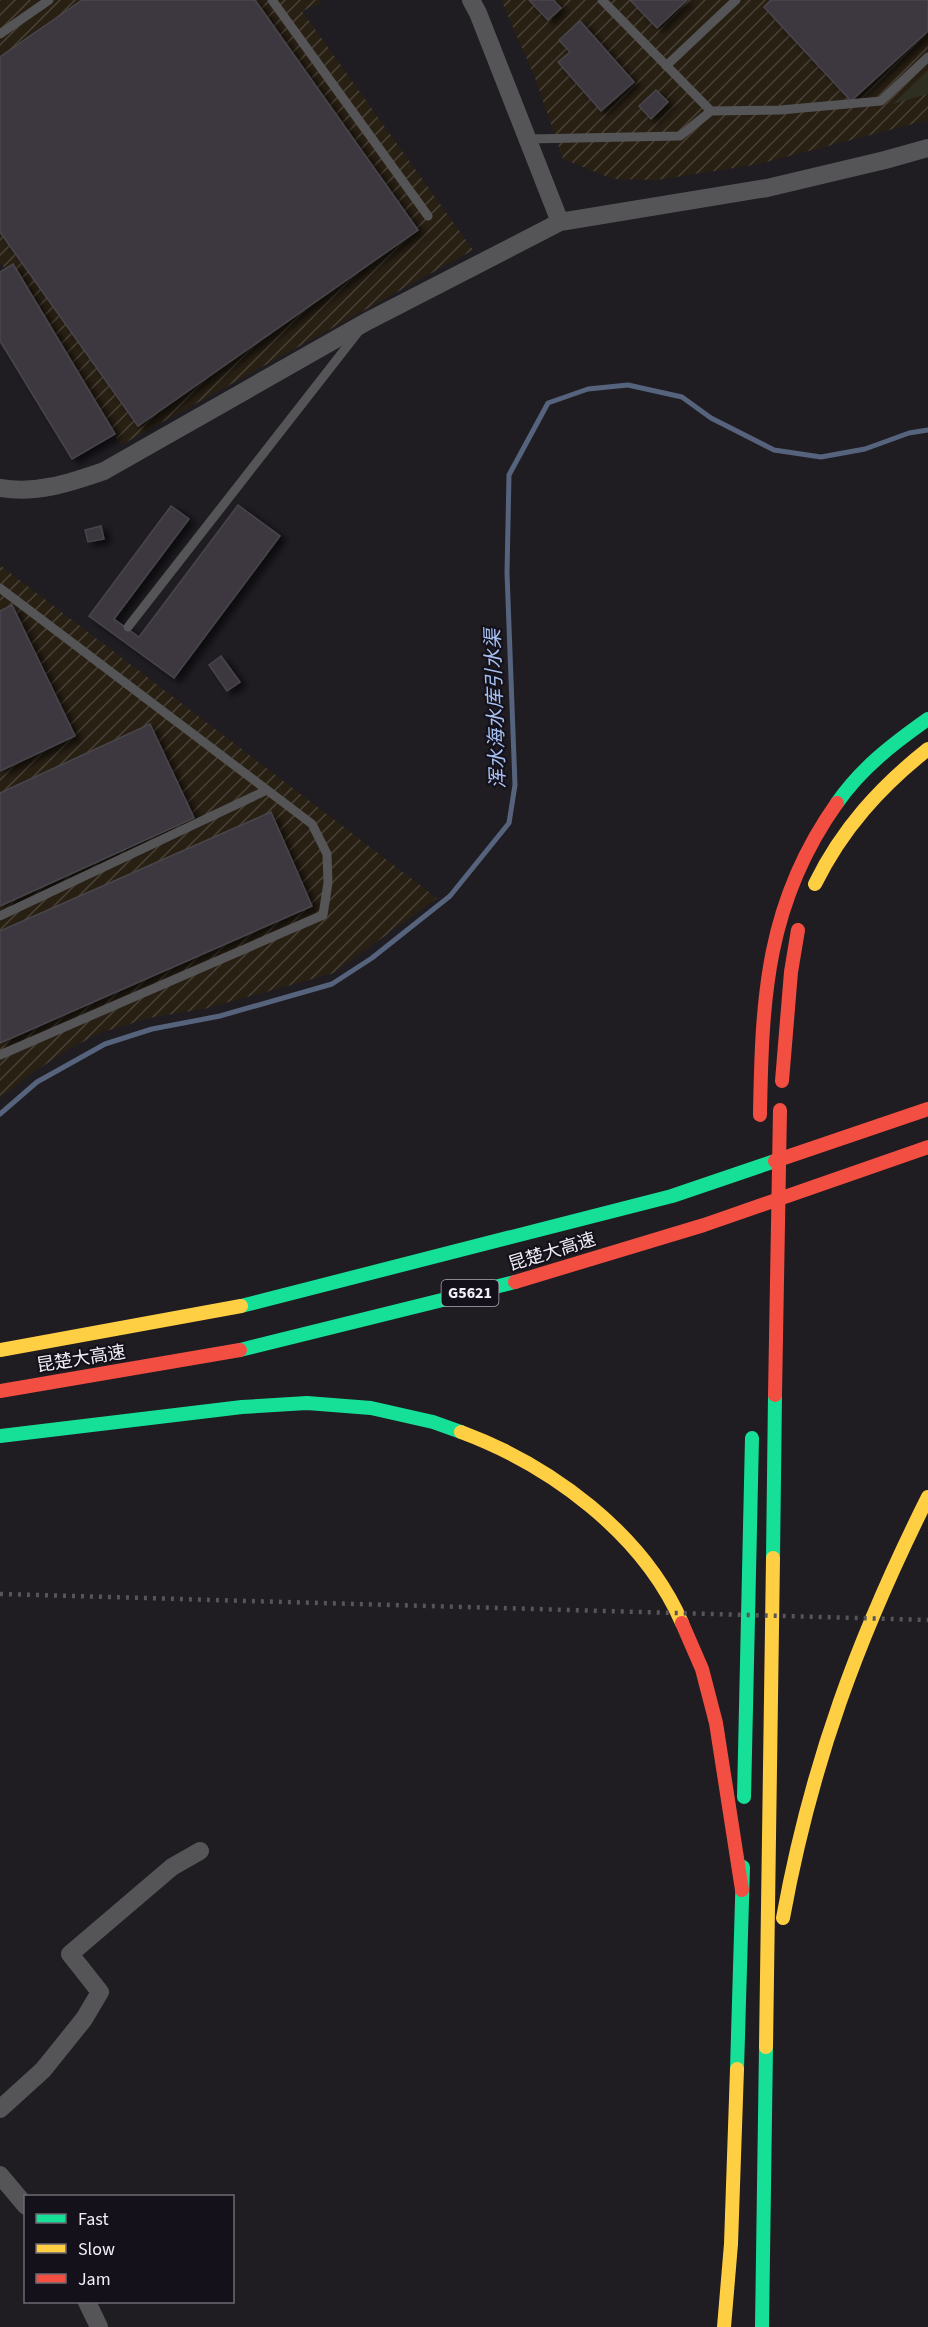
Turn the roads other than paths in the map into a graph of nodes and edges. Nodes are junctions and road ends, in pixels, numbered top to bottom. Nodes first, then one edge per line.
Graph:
1 (49, 0) edge
2 (272, 0) edge
3 (471, 0) edge
4 (602, 0) edge
5 (736, 0) edge
6 (0, 34) edge
7 (928, 57) edge
8 (666, 66) junction
9 (711, 111) junction
10 (528, 139) junction
11 (928, 148) edge
12 (428, 216) dead end
13 (560, 222) junction
14 (366, 322) junction
15 (0, 488) edge
16 (2, 592) edge
17 (128, 627) dead end
18 (928, 719) edge
19 (928, 750) edge
20 (267, 790) junction
21 (808, 899) dead end
22 (803, 914) dead end
23 (0, 916) edge
24 (0, 1055) edge
25 (928, 1109) edge
26 (760, 1121) dead end
27 (928, 1147) edge
28 (759, 1151) dead end
29 (757, 1221) dead end
30 (0, 1350) edge
31 (0, 1391) edge
32 (752, 1421) dead end
33 (0, 1436) edge
34 (928, 1497) edge
35 (200, 1851) dead end
36 (742, 1890) junction
37 (765, 2057) junction
38 (0, 2109) edge
39 (0, 2175) edge
40 (24, 2204) edge
41 (88, 2303) edge
42 (99, 2327) edge
43 (724, 2327) edge
44 (762, 2327) edge

1 - 6 lane
2 - 12 lane
3 - 10 street
4 - 8 lane
5 - 8 lane
7 - 9 lane
8 - 9 lane
9 - 10 lane
10 - 13 street
11 - 13 street
13 - 14 street
14 - 15 street
14 - 17 lane
16 - 20 lane
18 - 26 highway
19 - 21 highway
20 - 23 lane
20 - 24 lane
22 - 37 highway, bridge
25 - 30 highway, 昆楚大高速 / G5621
27 - 31 highway, 昆楚大高速 / G5621
28 - 29 highway
32 - 36 highway
33 - 36 highway
34 - 37 highway
35 - 38 street
36 - 43 highway
37 - 44 highway
39 - 40 street
41 - 42 street

